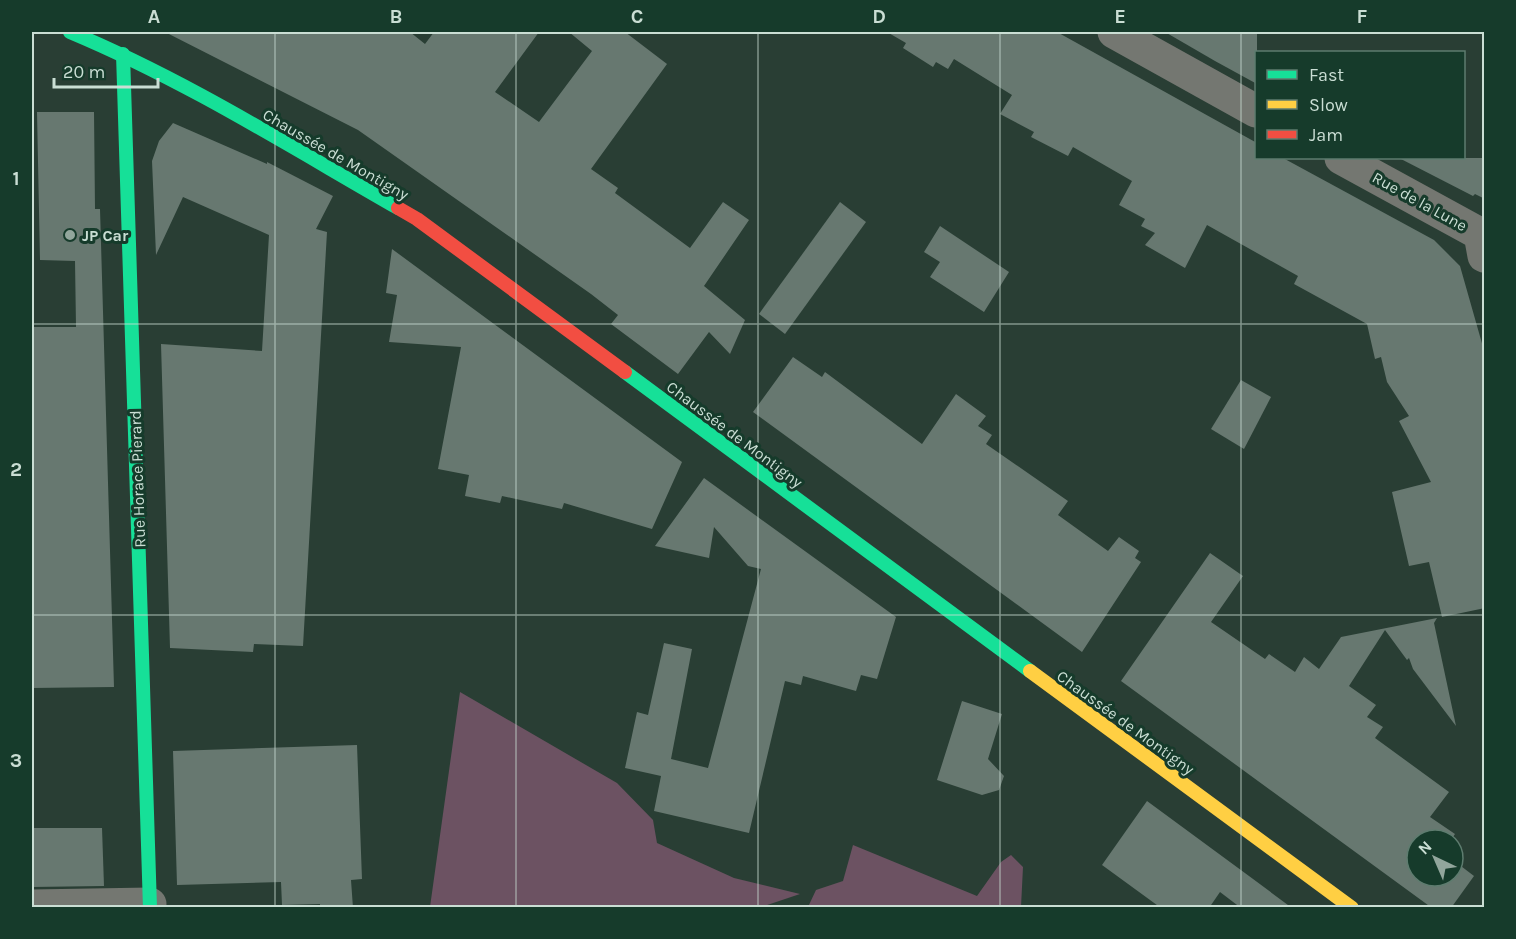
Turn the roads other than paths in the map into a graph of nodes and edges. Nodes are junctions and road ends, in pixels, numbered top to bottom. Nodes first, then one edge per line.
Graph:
1 (70, 32) edge
2 (1114, 32) edge
3 (123, 54) junction
4 (1255, 110) edge
5 (1343, 159) edge
6 (1483, 242) edge
7 (32, 906) edge
8 (150, 906) edge
9 (1352, 908) edge

1 - 3 main road, Chaussée de Montigny
2 - 4 street
3 - 8 main road, Rue Horace Pierard
3 - 9 main road, Chaussée de Montigny
5 - 6 street, Rue de la Lune
7 - 8 street, Rue Horace Pierard

